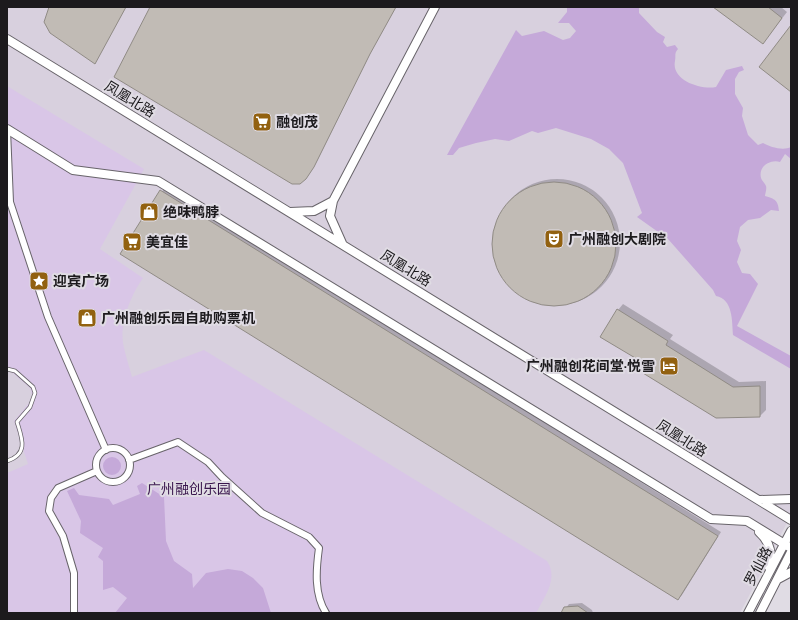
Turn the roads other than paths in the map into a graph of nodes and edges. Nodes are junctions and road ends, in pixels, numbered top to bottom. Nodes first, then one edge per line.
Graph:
1 (435, 7) edge
2 (7, 39) edge
3 (7, 130) edge
4 (333, 201) junction
5 (290, 212) junction
6 (342, 244) junction
7 (7, 369) edge
8 (106, 450) junction
9 (129, 460) junction
10 (7, 461) edge
11 (97, 471) junction
12 (759, 500) junction
13 (791, 500) edge
14 (791, 520) edge
15 (747, 521) junction
16 (791, 531) edge
17 (788, 546) edge
18 (791, 552) edge
19 (791, 572) edge
20 (766, 578) junction
21 (777, 579) junction
22 (74, 613) edge
23 (326, 613) edge
24 (748, 613) edge
25 (760, 613) edge

1 - 4 main road
2 - 5 main road, 凤凰北路
3 - 8 street
3 - 15 main road
4 - 5 main road
4 - 6 main road
5 - 6 main road, 凤凰北路
6 - 12 main road, 凤凰北路
7 - 10 lane
8 - 9 street
8 - 11 street
9 - 11 street
9 - 23 street
11 - 22 street
12 - 13 main road
12 - 14 main road, 凤凰北路
15 - 17 main road
15 - 20 main road
16 - 17 main road, 罗仙路
17 - 20 main road, 罗仙路
18 - 21 main road, 罗仙路
19 - 21 main road
20 - 24 main road, 罗仙路
21 - 25 main road, 罗仙路

